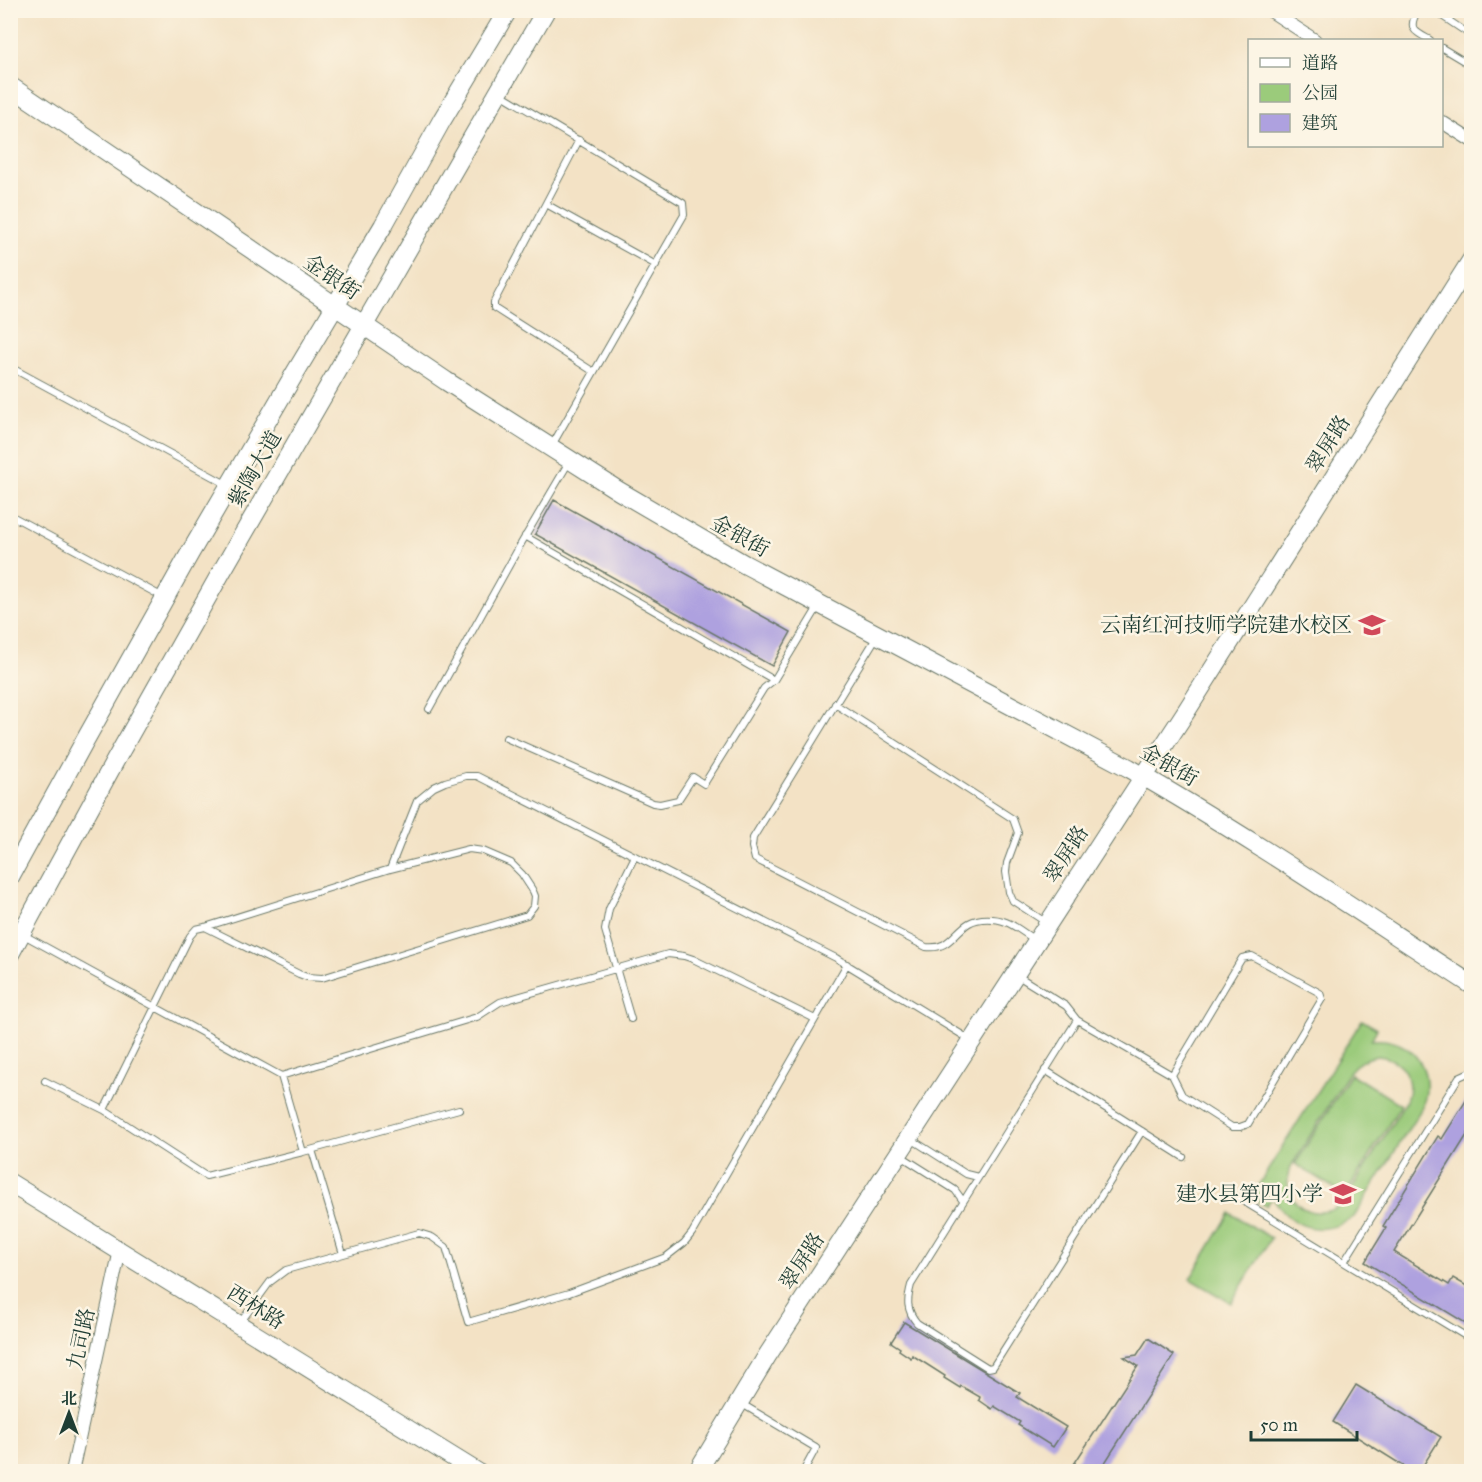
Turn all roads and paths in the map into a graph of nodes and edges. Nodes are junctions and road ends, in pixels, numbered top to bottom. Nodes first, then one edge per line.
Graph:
1 (508, 10) edge
2 (546, 10) edge
3 (1269, 10) edge
4 (1418, 10) edge
5 (1433, 10) edge
6 (1472, 36) edge
7 (1313, 39) edge
8 (1428, 39) edge
9 (1443, 49) edge
10 (1472, 66) edge
11 (10, 86) edge
12 (499, 92) junction
13 (1443, 123) edge
14 (579, 140) junction
15 (1472, 141) edge
16 (546, 204) junction
17 (1472, 259) edge
18 (656, 265) junction
19 (335, 306) junction
20 (364, 326) junction
21 (10, 367) edge
22 (594, 372) junction
23 (550, 448) junction
24 (570, 461) junction
25 (230, 486) junction
26 (10, 515) edge
27 (525, 536) junction
28 (165, 598) junction
29 (819, 604) junction
30 (878, 635) junction
31 (774, 680) junction
32 (835, 704) junction
33 (429, 709) dead end
34 (506, 738) dead end
35 (1144, 776) junction
36 (635, 856) junction
37 (390, 869) junction
38 (10, 877) edge
39 (1048, 923) junction
40 (205, 927) junction
41 (22, 933) junction
42 (1037, 941) junction
43 (10, 954) edge
44 (847, 964) junction
45 (616, 969) junction
46 (1015, 974) junction
47 (1472, 985) edge
48 (155, 1006) junction
49 (631, 1019) dead end
50 (815, 1019) junction
51 (1077, 1020) junction
52 (972, 1040) junction
53 (1045, 1070) junction
54 (1472, 1071) edge
55 (1172, 1075) junction
56 (281, 1076) junction
57 (45, 1081) dead end
58 (459, 1109) dead end
59 (104, 1110) junction
60 (1142, 1131) junction
61 (909, 1138) junction
62 (312, 1150) junction
63 (303, 1152) junction
64 (898, 1154) junction
65 (1183, 1156) dead end
66 (978, 1177) junction
67 (10, 1183) edge
68 (1239, 1197) dead end
69 (963, 1201) junction
70 (120, 1250) junction
71 (344, 1254) junction
72 (1344, 1262) junction
73 (240, 1324) junction
74 (1472, 1340) edge
75 (739, 1402) junction
76 (72, 1472) edge
77 (477, 1472) edge
78 (697, 1472) edge
79 (803, 1472) edge

1 - 19 street, 紫陶大道
2 - 12 street, 紫陶大道
3 - 7 street
4 - 8 lane
5 - 6 lane
9 - 10 lane
11 - 19 street, 金银街
12 - 14 lane
12 - 20 street, 紫陶大道
13 - 15 street
14 - 16 lane
14 - 18 lane
16 - 18 lane
16 - 22 lane
17 - 35 street, 翠屏路
18 - 22 lane
19 - 20 street, 金银街
19 - 25 street, 紫陶大道
20 - 23 street, 金银街
20 - 41 street, 紫陶大道
21 - 25 lane
22 - 23 lane
23 - 24 street, 金银街
24 - 27 lane
24 - 29 street, 金银街
25 - 28 street, 紫陶大道
26 - 28 lane
27 - 31 lane
27 - 33 lane
28 - 38 street, 紫陶大道
29 - 30 street, 金银街
29 - 31 lane
30 - 32 lane
30 - 35 street, 金银街
31 - 34 lane
32 - 39 lane
32 - 42 lane
35 - 39 street, 翠屏路
35 - 47 street, 金银街
36 - 37 lane
36 - 44 lane
36 - 45 lane
37 - 40 lane
37 - 40 lane
39 - 42 street, 翠屏路
40 - 48 lane
41 - 43 street, 紫陶大道
41 - 48 lane
42 - 46 street, 翠屏路
44 - 50 lane
44 - 52 lane
45 - 49 lane
45 - 50 lane
45 - 56 lane
46 - 51 lane
46 - 52 street, 翠屏路
48 - 56 lane
48 - 59 lane
50 - 71 lane
51 - 53 lane
51 - 55 lane
52 - 61 street, 翠屏路
53 - 60 lane
53 - 66 lane
54 - 72 lane
55 - 55 lane
56 - 63 lane
57 - 59 lane
58 - 62 lane
59 - 63 lane
60 - 65 lane
60 - 69 lane
61 - 64 street, 翠屏路
61 - 66 lane
62 - 63 lane
62 - 71 lane
64 - 69 lane
64 - 75 street, 翠屏路
66 - 69 lane
67 - 70 street, 西林路
68 - 72 lane
70 - 73 street, 西林路
70 - 76 street, 九司路
71 - 73 lane
72 - 74 lane
73 - 77 street, 西林路
75 - 78 street, 翠屏路
75 - 79 lane

